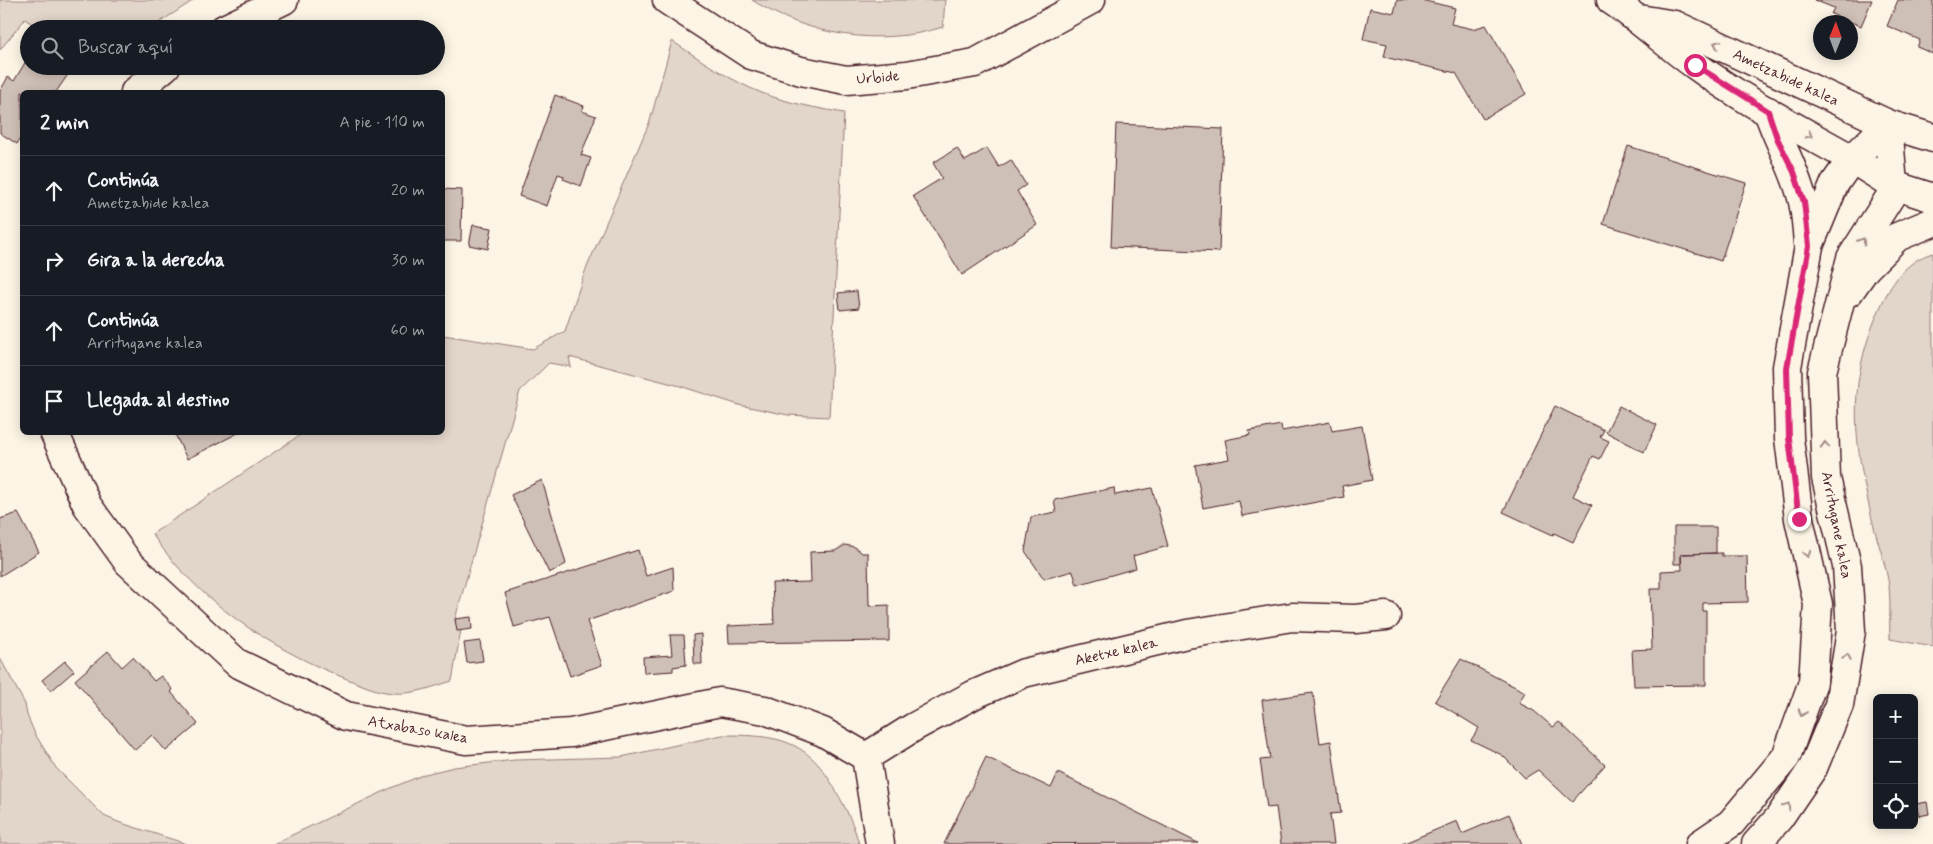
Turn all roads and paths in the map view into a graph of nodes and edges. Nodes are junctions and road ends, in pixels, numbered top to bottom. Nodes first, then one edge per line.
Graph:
1 (284, 0) edge
2 (667, 0) edge
3 (1091, 0) edge
4 (1611, 0) edge
5 (1639, 19) junction
6 (243, 20) edge
7 (155, 75) edge
8 (137, 90) edge
9 (1768, 111) junction
10 (1888, 124) junction
11 (1933, 138) edge
12 (1852, 159) junction
13 (1893, 185) junction
14 (1933, 198) edge
15 (1933, 222) edge
16 (1809, 246) junction
17 (1840, 303) junction
18 (55, 435) edge
19 (1386, 616) dead end
20 (866, 757) junction
21 (880, 844) edge
22 (1700, 844) edge
23 (1756, 844) edge

1 - 6 street
2 - 3 street, Urbide
4 - 5 street, Ametzabide kalea
5 - 9 street, Ametzabide kalea
10 -> 5 street, Ametzabide kalea
7 - 8 street
9 -> 12 street, Ametzabide kalea
9 - 16 street
10 - 11 street, Ametzabide kalea
10 - 12 street
10 - 13 street
12 - 13 street, Ametzabide kalea
12 - 16 street
13 - 14 street
17 -> 13 street, Arritugane kalea
15 - 17 street
16 -> 22 street
23 -> 17 street, Arritugane kalea
18 - 20 street, Atxabaso kalea
19 - 20 street, Aketxe kalea
20 - 21 street

